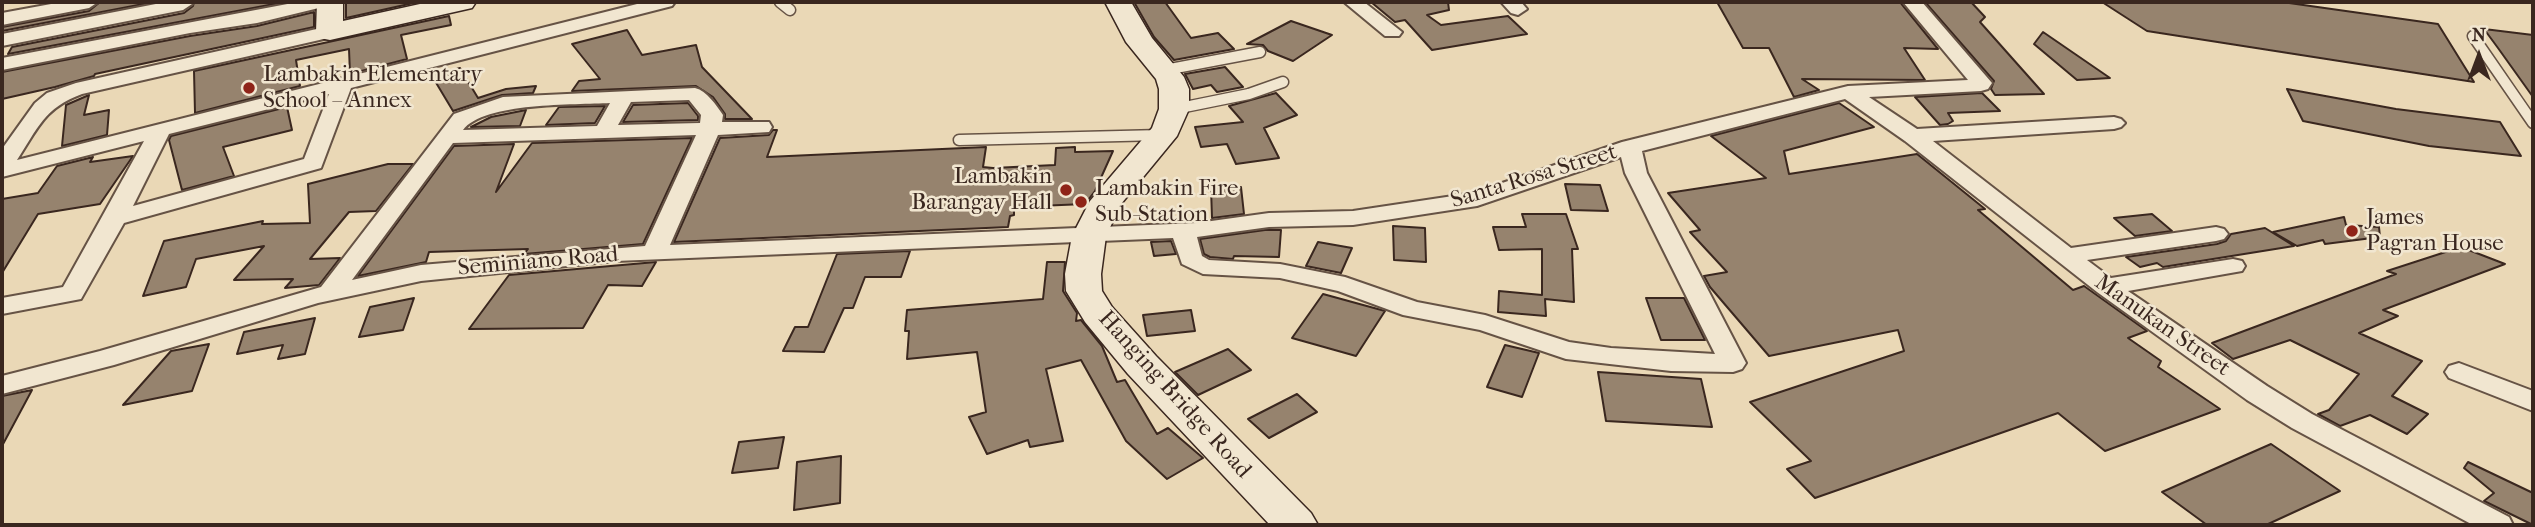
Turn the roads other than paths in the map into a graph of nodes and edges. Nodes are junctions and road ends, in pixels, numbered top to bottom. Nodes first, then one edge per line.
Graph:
1 (89, 2) edge
2 (321, 2) edge
3 (330, 2) edge
4 (463, 2) edge
5 (666, 2) edge
6 (780, 2) edge
7 (1118, 2) edge
8 (1353, 2) edge
9 (1912, 2) edge
10 (183, 3) edge
11 (256, 9) edge
12 (790, 10) dead end
13 (2, 19) edge
14 (190, 27) junction
15 (330, 33) junction
16 (1392, 33) dead end
17 (2473, 36) dead end
18 (2, 40) edge
19 (1260, 52) dead end
20 (2, 64) edge
21 (1166, 70) junction
22 (1283, 82) dead end
23 (342, 85) junction
24 (1848, 92) junction
25 (624, 96) junction
26 (1168, 122) junction
27 (2533, 122) edge
28 (2114, 123) dead end
29 (761, 127) dead end
30 (710, 128) junction
31 (605, 130) junction
32 (160, 131) junction
33 (1913, 136) junction
34 (447, 137) junction
35 (959, 141) dead end
36 (1630, 147) junction
37 (2, 167) edge
38 (115, 218) junction
39 (1183, 230) junction
40 (2216, 234) dead end
41 (1089, 236) junction
42 (654, 253) junction
43 (2066, 256) junction
44 (2233, 266) dead end
45 (2106, 287) junction
46 (329, 293) junction
47 (2, 306) edge
48 (2459, 372) dead end
49 (2, 385) edge
50 (2533, 402) edge
51 (1296, 525) edge
52 (2498, 525) edge

1 - 13 street
2 - 11 street
3 - 15 street
4 - 15 street
5 - 23 street
6 - 12 lane
7 - 21 street
8 - 16 street
9 - 24 street, Santa Rosa Street
10 - 14 street
10 - 18 street
11 - 14 street
14 - 20 street
15 - 37 street
17 - 27 lane
19 - 21 lane
21 - 26 street
22 - 26 lane
23 - 32 street
23 - 38 street
24 - 33 street, Manukan Street
24 - 36 street, Santa Rosa Street
25 - 30 street
25 - 31 street
25 - 34 street
26 - 35 lane
26 - 41 street, Hanging Bridge Road
28 - 33 street
29 - 30 street
30 - 31 street
30 - 42 street
31 - 34 street
32 - 37 street
32 - 38 street
33 - 43 street, Manukan Street
34 - 46 street
36 - 39 street, Santa Rosa Street
36 - 39 street
38 - 47 street
39 - 41 street, Santa Rosa Street
40 - 43 street
41 - 42 street, Seminiano Road
41 - 51 street, Hanging Bridge Road
42 - 46 street, Seminiano Road
43 - 45 street, Manukan Street
44 - 45 street
45 - 52 street, Manukan Street
46 - 49 street, Seminiano Road
48 - 50 street

